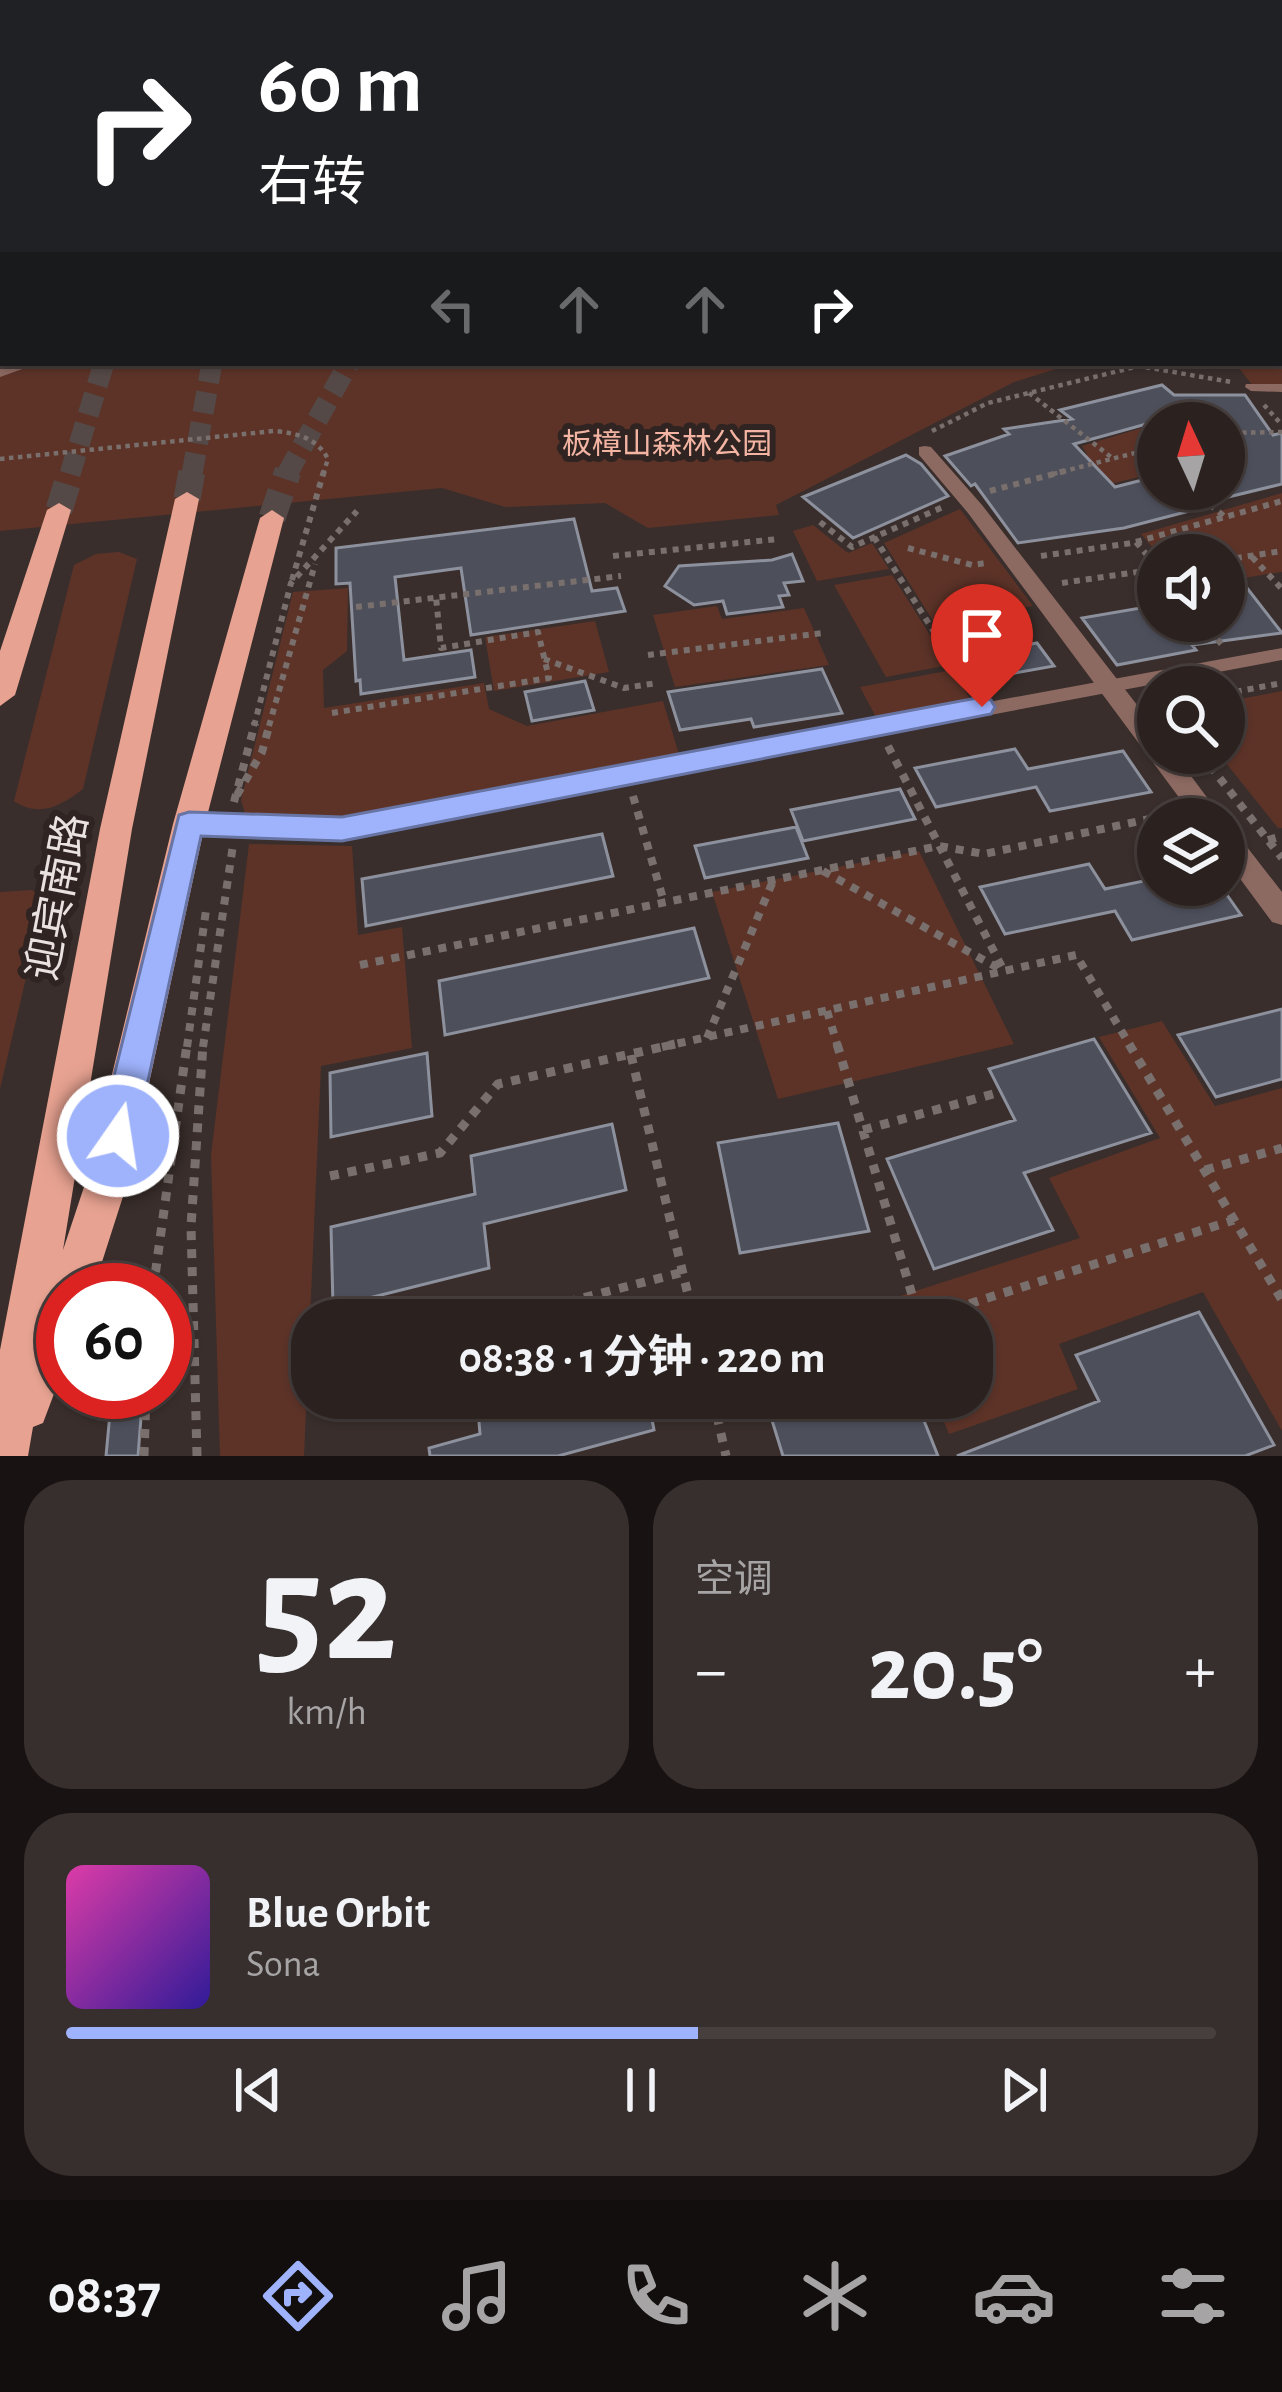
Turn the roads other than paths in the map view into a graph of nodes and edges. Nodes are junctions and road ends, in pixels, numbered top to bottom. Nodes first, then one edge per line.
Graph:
1 (1250, 387) road end
2 (1282, 388) edge
3 (925, 451) road end
4 (187, 499) tunnel mouth
5 (58, 510) tunnel mouth
6 (272, 518) tunnel mouth
7 (1282, 654) edge
8 (1107, 683) junction
9 (0, 695) edge
10 (1137, 723) edge
11 (1176, 774) edge
12 (1194, 798) edge
13 (215, 824) junction
14 (1245, 865) edge
15 (1282, 913) edge
16 (80, 1263) edge
17 (36, 1378) edge
18 (5, 1456) edge

1 - 2 lane
3 - 8 street
4 - 18 main road, 迎宾南路
5 - 9 main road
6 - 13 main road
7 - 8 lane
8 - 10 street
8 - 13 lane
11 - 12 street
13 - 16 main road
14 - 15 street
17 - 18 main road

